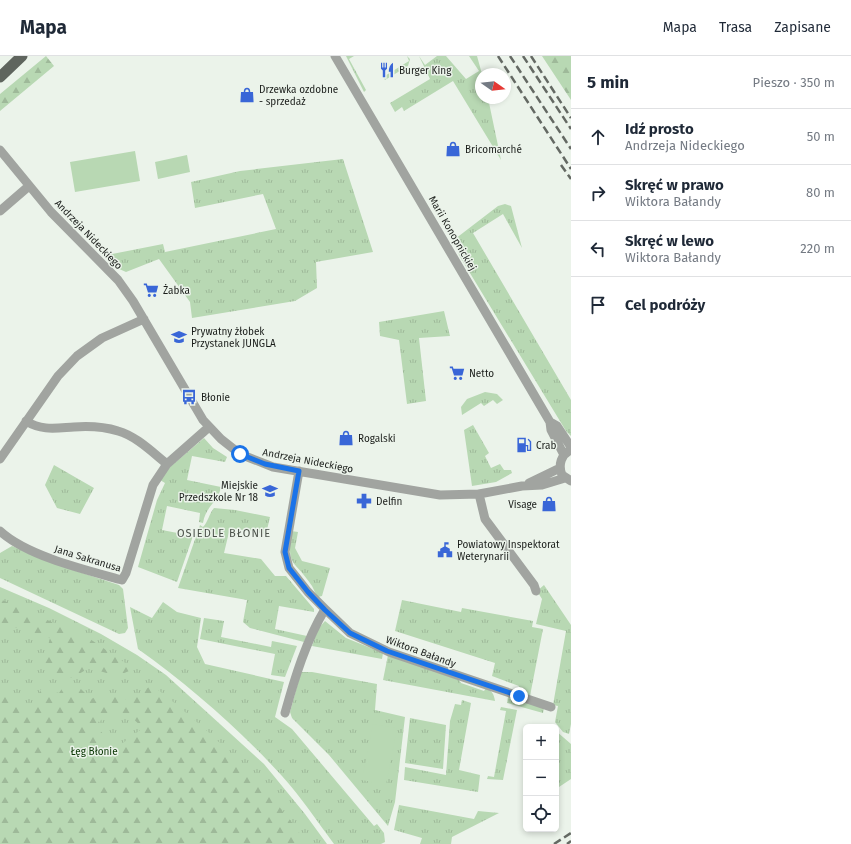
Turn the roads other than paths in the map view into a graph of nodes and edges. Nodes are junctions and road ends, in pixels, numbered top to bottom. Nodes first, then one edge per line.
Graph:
1 (22, 56) edge
2 (335, 56) edge
3 (12, 64) junction
4 (0, 72) edge
5 (0, 77) edge
6 (0, 150) edge
7 (29, 186) junction
8 (0, 211) edge
9 (144, 319) junction
10 (26, 421) junction
11 (550, 422) junction
12 (209, 427) junction
13 (571, 446) edge
14 (567, 452) edge
15 (0, 459) edge
16 (167, 464) junction
17 (560, 468) junction
18 (299, 471) junction
19 (568, 480) edge
20 (522, 486) junction
21 (479, 494) junction
22 (0, 531) edge
23 (536, 592) dead end
24 (325, 610) junction
25 (551, 707) dead end
26 (285, 713) dead end

1 - 3 main road
2 - 11 street, Marii Konopnickiej
3 - 4 main road
3 - 5 main road
6 - 7 street, Andrzeja Nideckiego
7 - 8 street
7 - 9 street, Andrzeja Nideckiego
9 - 10 street
9 - 12 street, Andrzeja Nideckiego
10 - 15 street
10 - 16 street
11 - 13 street, Marii Konopnickiej
11 - 14 street, Marii Konopnickiej
12 - 16 street
12 - 18 street, Andrzeja Nideckiego
14 - 17 street
16 - 22 street, Jana Sakranusa
17 - 19 street
17 - 20 street, Andrzeja Nideckiego
18 - 21 street, Andrzeja Nideckiego
18 - 24 street, Wiktora Bałandy
19 - 20 street, Andrzeja Nideckiego
20 - 21 street, Andrzeja Nideckiego
21 - 23 street
24 - 25 street, Wiktora Bałandy
24 - 26 street

